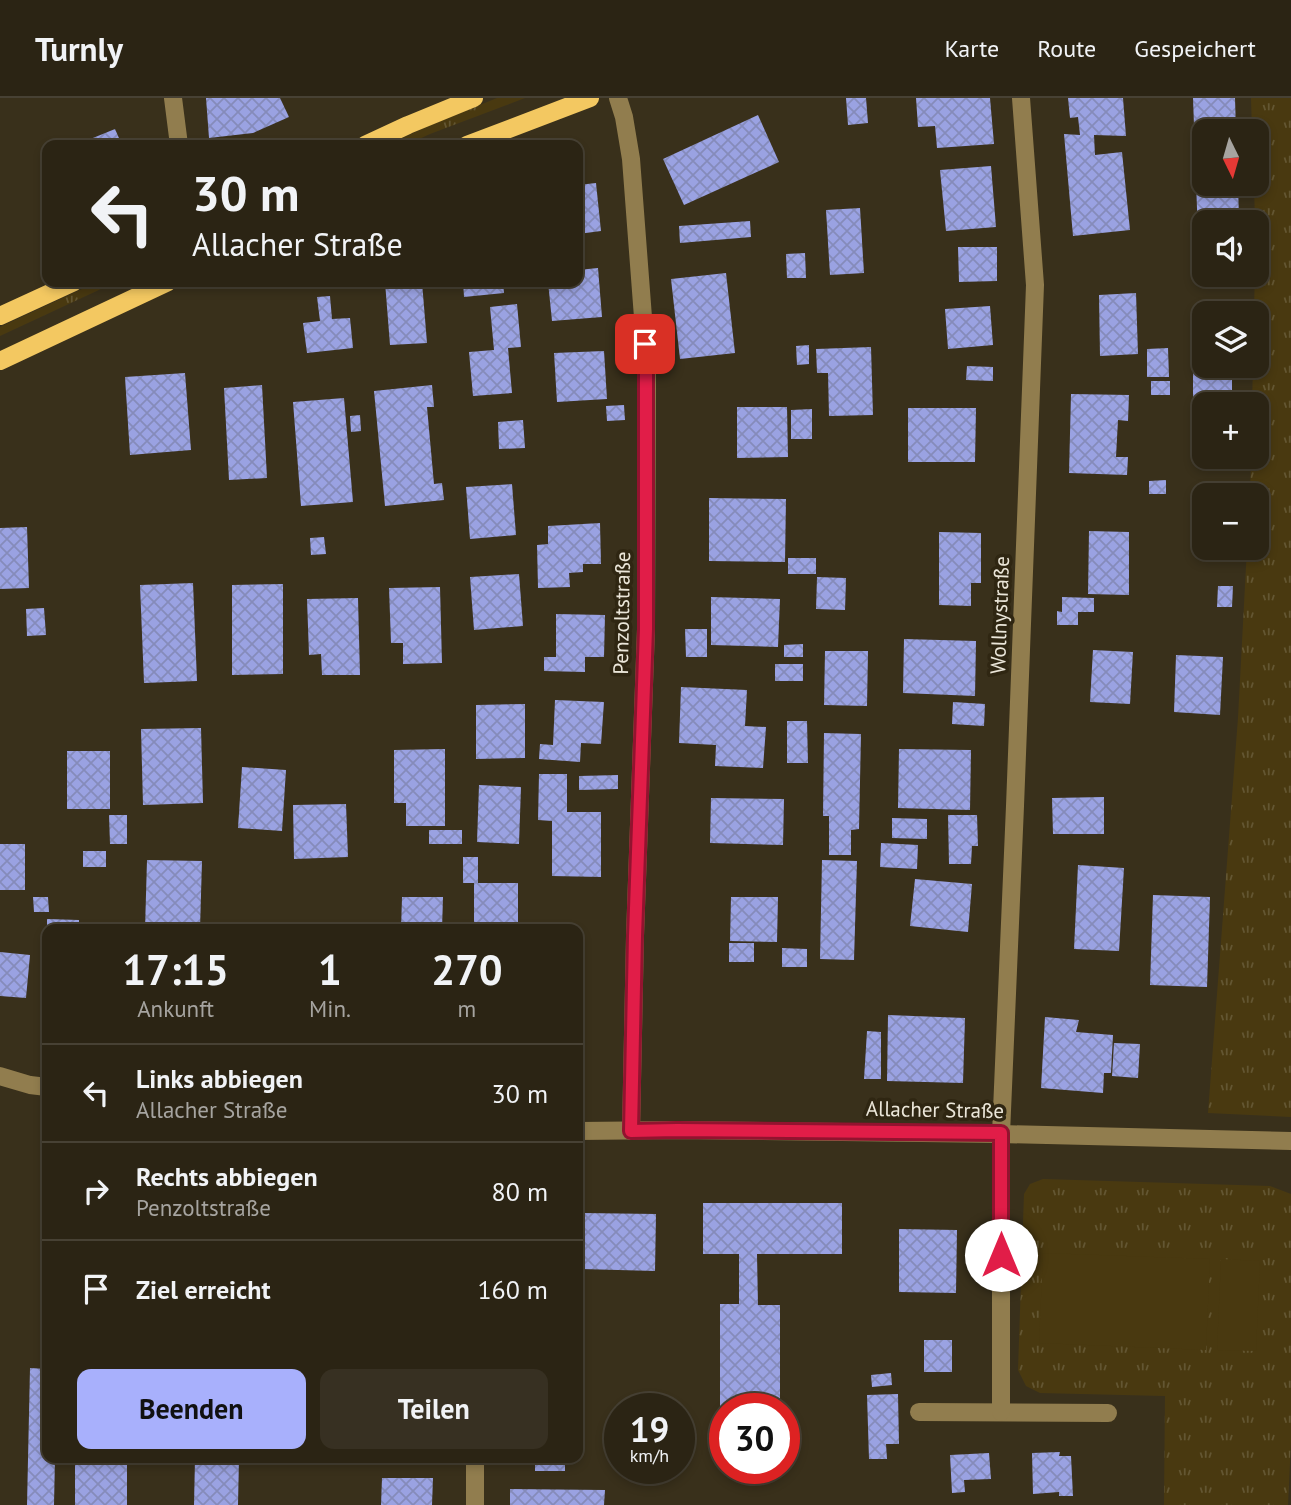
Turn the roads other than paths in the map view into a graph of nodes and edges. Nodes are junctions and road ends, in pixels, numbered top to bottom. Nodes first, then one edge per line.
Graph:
1 (173, 98) edge
2 (474, 98) edge
3 (590, 98) edge
4 (618, 98) edge
5 (1021, 98) edge
6 (178, 140) edge
7 (376, 140) edge
8 (480, 140) edge
9 (63, 287) edge
10 (157, 287) edge
11 (0, 316) edge
12 (0, 361) edge
13 (0, 1076) edge
14 (42, 1086) edge
15 (583, 1131) edge
16 (631, 1131) junction
17 (1001, 1133) junction
18 (1291, 1141) edge
19 (919, 1412) dead end
20 (1001, 1412) junction
21 (1108, 1413) dead end
22 (475, 1463) edge
23 (475, 1505) edge

1 - 6 street
2 - 7 main road
3 - 8 main road
4 - 16 street, Penzoltstraße
5 - 17 street, Wollnystraße
9 - 11 main road
10 - 12 main road
13 - 14 street
15 - 16 street, Allacher Straße
16 - 17 street, Allacher Straße
17 - 18 street, Allacher Straße
17 - 20 street, Wollnystraße
19 - 20 street
20 - 21 street
22 - 23 street

